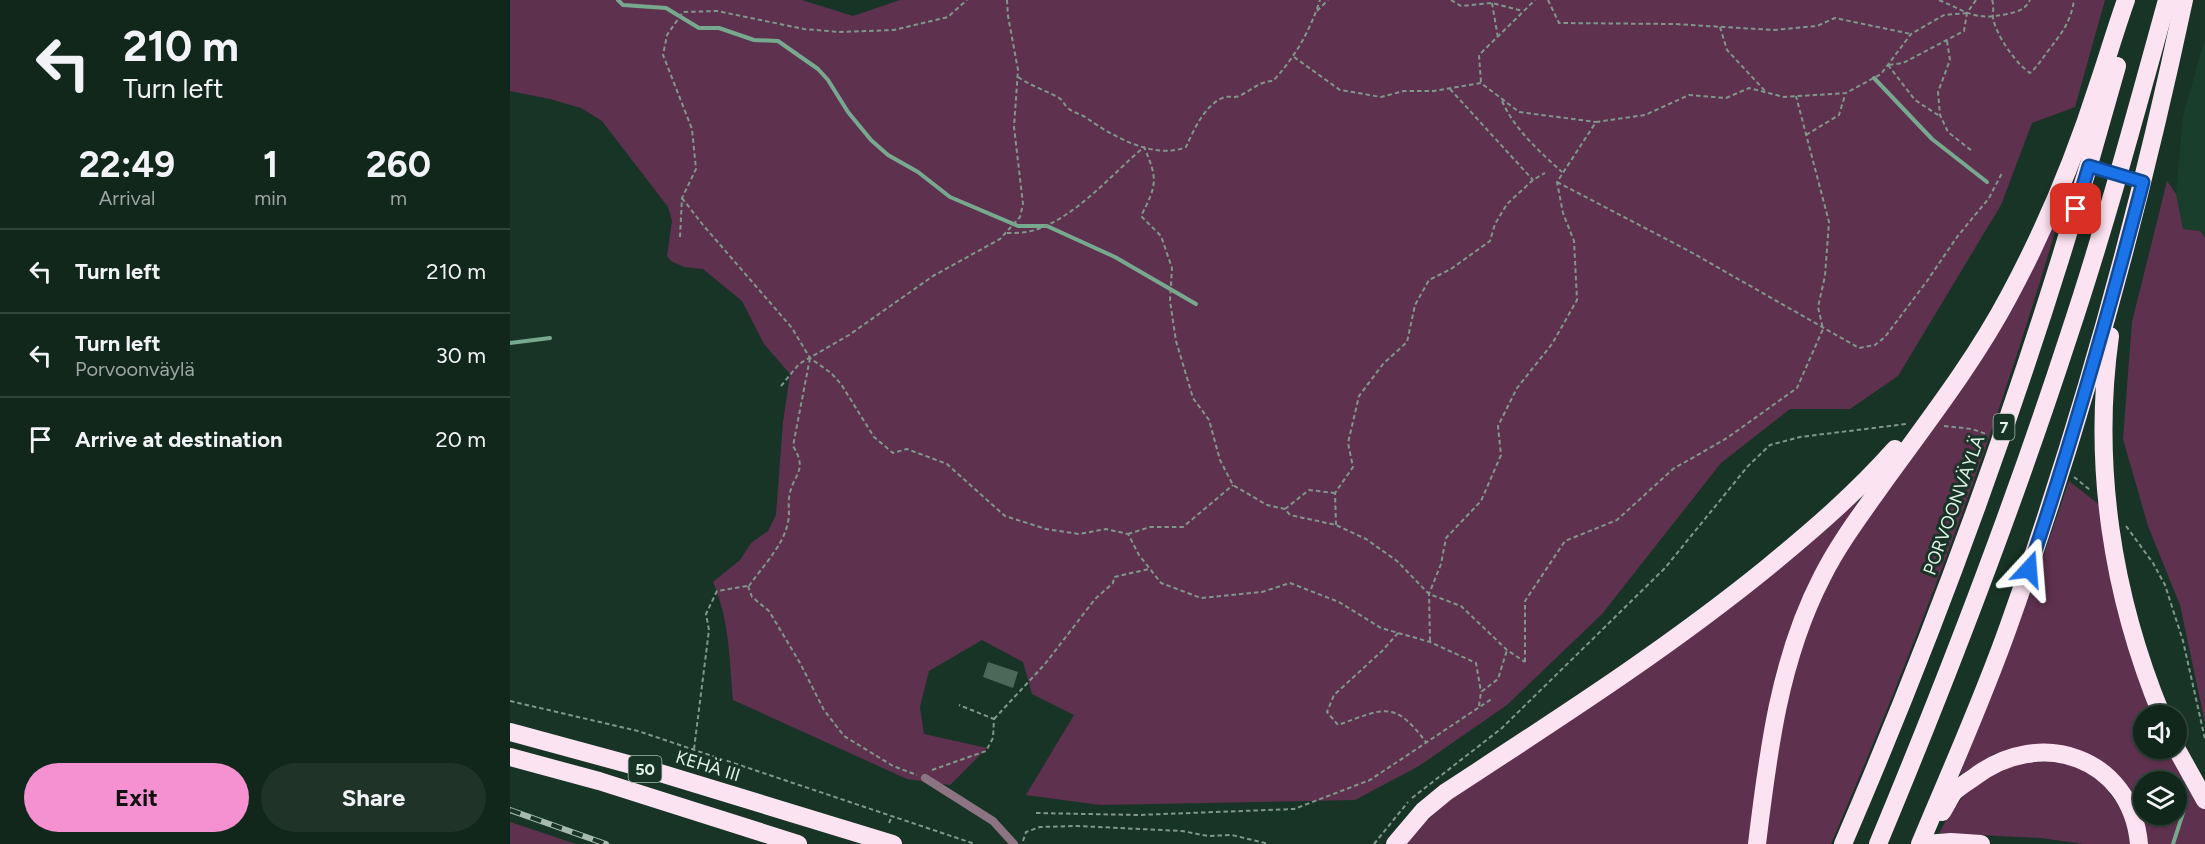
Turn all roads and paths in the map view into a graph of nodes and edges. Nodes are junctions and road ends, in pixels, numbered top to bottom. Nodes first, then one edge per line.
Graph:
1 (967, 0) edge
2 (1007, 0) edge
3 (1320, 0) edge
4 (1328, 0) edge
5 (1451, 0) edge
6 (1535, 0) edge
7 (1548, 0) edge
8 (1939, 0) edge
9 (1976, 0) edge
10 (1992, 0) edge
11 (2030, 0) edge
12 (2074, 0) edge
13 (2126, 0) edge
14 (2134, 0) edge
15 (2167, 0) edge
16 (2184, 0) edge
17 (1492, 3) junction
18 (1523, 11) junction
19 (1316, 12) junction
20 (1967, 14) junction
21 (1992, 17) junction
22 (1720, 27) junction
23 (1911, 34) junction
24 (1498, 38) junction
25 (1947, 41) junction
26 (1294, 57) junction
27 (1888, 65) junction
28 (1017, 77) junction
29 (1481, 83) junction
30 (1450, 88) junction
31 (1767, 93) junction
32 (1846, 93) junction
33 (1796, 96) junction
34 (1501, 99) junction
35 (1941, 117) junction
36 (1596, 122) junction
37 (1806, 135) junction
38 (1144, 147) junction
39 (1972, 151) dead end
40 (2070, 160) junction
41 (2089, 166) junction
42 (1563, 172) junction
43 (1545, 173) dead end
44 (2002, 173) dead end
45 (2119, 175) junction
46 (1533, 180) junction
47 (1557, 182) junction
48 (2143, 182) junction
49 (682, 198) junction
50 (1007, 233) junction
51 (680, 237) dead end
52 (2120, 272) junction
53 (1823, 328) junction
54 (810, 358) junction
55 (1966, 366) junction
56 (781, 386) dead end
57 (1800, 437) dead end
58 (1233, 485) junction
59 (1335, 493) junction
60 (1285, 509) junction
61 (1336, 525) junction
62 (1128, 534) junction
63 (2153, 563) dead end
64 (1149, 569) junction
65 (748, 586) junction
66 (1429, 594) junction
67 (1398, 633) junction
68 (1430, 642) junction
69 (1507, 650) junction
70 (1481, 692) junction
71 (1493, 698) dead end
72 (510, 702) edge
73 (959, 705) dead end
74 (2158, 705) edge
75 (1479, 706) junction
76 (994, 719) junction
77 (510, 732) edge
78 (2205, 739) edge
79 (1427, 743) junction
80 (694, 749) junction
81 (510, 757) edge
82 (2182, 759) edge
83 (922, 777) junction
84 (2205, 800) edge
85 (1036, 813) dead end
86 (892, 816) junction
87 (889, 823) dead end
88 (798, 844) edge
89 (893, 844) edge
90 (975, 844) edge
91 (1014, 844) edge
92 (1022, 844) edge
93 (1269, 844) edge
94 (1374, 844) edge
95 (1395, 844) edge
96 (1757, 844) edge
97 (1843, 844) edge
98 (1878, 844) edge
99 (1922, 844) edge
100 (1982, 844) edge
101 (2139, 844) edge

1 - 49 path
2 - 28 path
3 - 19 path
4 - 19 path
5 - 17 path
6 - 18 path
7 - 22 path
8 - 20 path
9 - 20 path
10 - 21 path
11 - 21 path
12 - 21 path
13 - 40 highway
14 - 41 highway, PORVOONVÄYLÄ / 7
15 - 45 highway, 7
16 - 48 highway
17 - 18 path
17 - 24 path
18 - 24 path
19 - 26 path
20 - 21 path
20 - 23 path
20 - 25 path
22 - 23 path
22 - 31 path
23 - 27 path
24 - 29 path
25 - 27 path
25 - 35 path
26 - 30 path
26 - 38 path
27 - 32 path
27 - 35 path
28 - 38 path
28 - 50 path
29 - 30 path
29 - 34 path
30 - 46 path
31 - 33 path
31 - 36 path
32 - 33 path
32 - 37 path
33 - 37 path
34 - 36 path
34 - 42 path
35 - 39 path
36 - 42 path
37 - 53 path
38 - 50 path
38 - 58 path
40 - 41 lane
40 - 55 highway
41 - 45 lane
41 - 97 highway, PORVOONVÄYLÄ / 7
42 - 47 path
43 - 46 path
44 - 53 path
45 - 48 lane
45 - 98 highway, 7
46 - 59 path
47 - 53 path
47 - 66 path
48 - 52 highway
49 - 51 path
49 - 54 path
50 - 54 path
52 - 74 highway
52 - 99 highway
53 - 69 path
54 - 56 path
54 - 62 path
54 - 65 path
55 - 95 highway
55 - 96 highway
57 - 94 path
58 - 60 path
58 - 62 path
59 - 60 path
59 - 61 path
60 - 61 path
61 - 66 path
62 - 64 path
63 - 78 path
64 - 67 path
64 - 76 path
65 - 80 path
65 - 83 path
66 - 68 path
66 - 69 path
67 - 68 path
67 - 79 path
68 - 70 path
69 - 70 path
70 - 75 path
71 - 75 path
72 - 80 path
73 - 76 path
75 - 79 path
76 - 83 path
77 - 89 highway, KEHÄ III / 50
79 - 85 path
80 - 86 path
81 - 88 highway, 50
82 - 84 highway
83 - 91 lane
86 - 87 path
86 - 90 path
92 - 93 path
99 - 100 highway
99 - 101 highway

